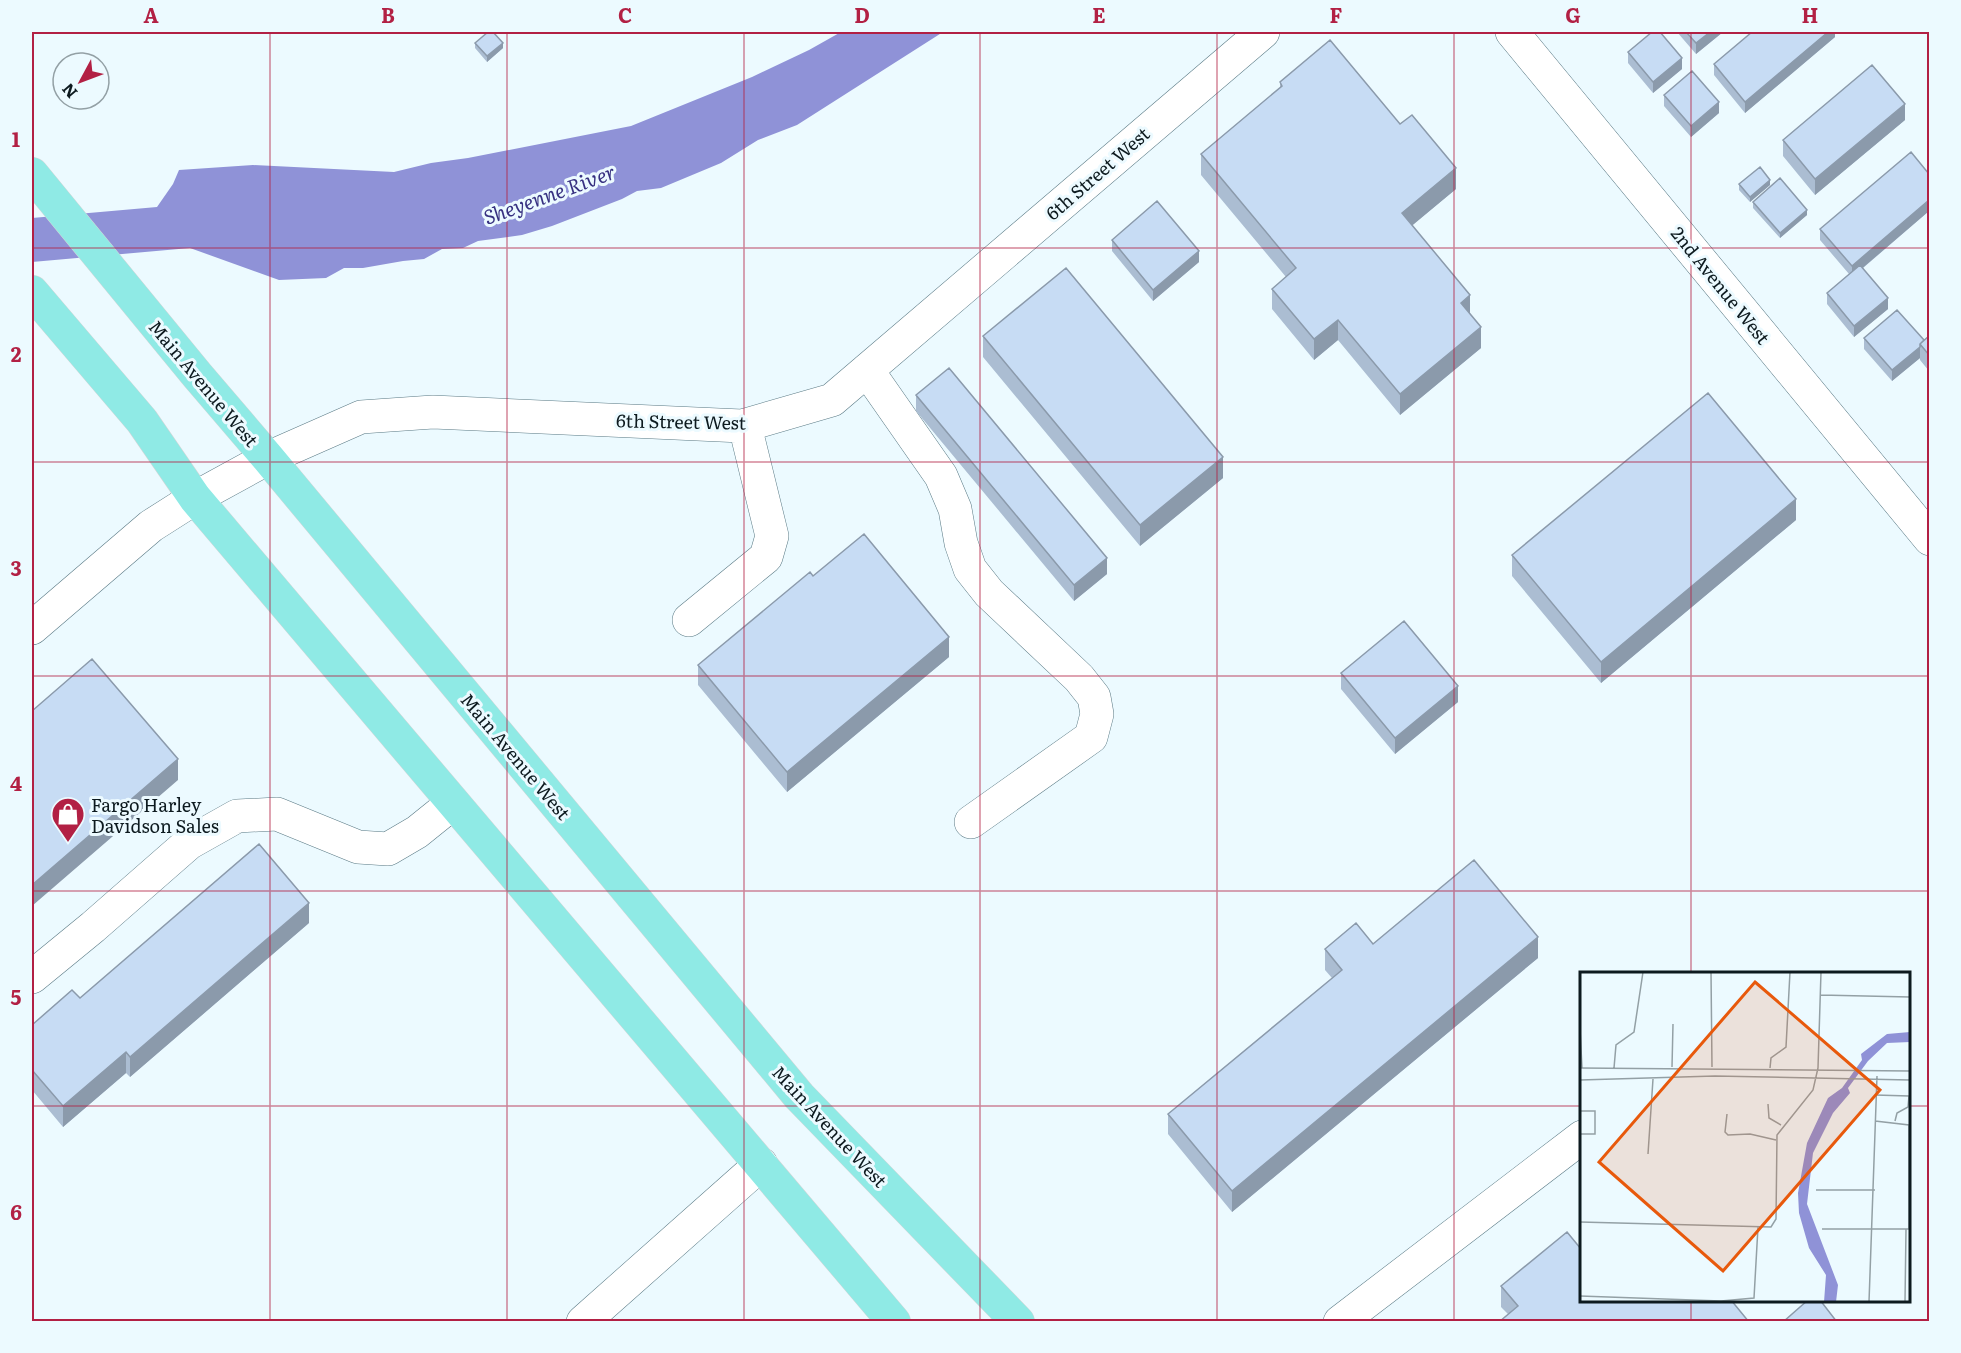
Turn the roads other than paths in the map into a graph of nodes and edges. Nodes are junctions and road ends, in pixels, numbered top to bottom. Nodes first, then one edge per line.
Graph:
1 (1263, 32) edge
2 (1512, 32) edge
3 (32, 174) edge
4 (32, 292) edge
5 (867, 370) junction
6 (745, 426) junction
7 (268, 458) junction
8 (195, 498) junction
9 (1929, 539) edge
10 (688, 620) dead end
11 (32, 628) edge
12 (453, 803) junction
13 (971, 822) dead end
14 (32, 977) edge
15 (1580, 1138) edge
16 (761, 1164) junction
17 (583, 1322) edge
18 (894, 1322) edge
19 (1018, 1322) edge
20 (1340, 1322) edge

1 - 5 street, 6th Street West
2 - 9 street, 2nd Avenue West
3 - 7 main road, Main Avenue West
4 - 8 main road
5 - 6 street, 6th Street West
5 - 13 street
6 - 7 street, 6th Street West
6 - 10 street
7 - 8 street, 6th Street West
7 - 19 main road, Main Avenue West
8 - 11 street, 6th Street West
8 - 12 main road
12 - 14 street
12 - 16 main road
15 - 20 street
16 - 17 street
16 - 18 main road

